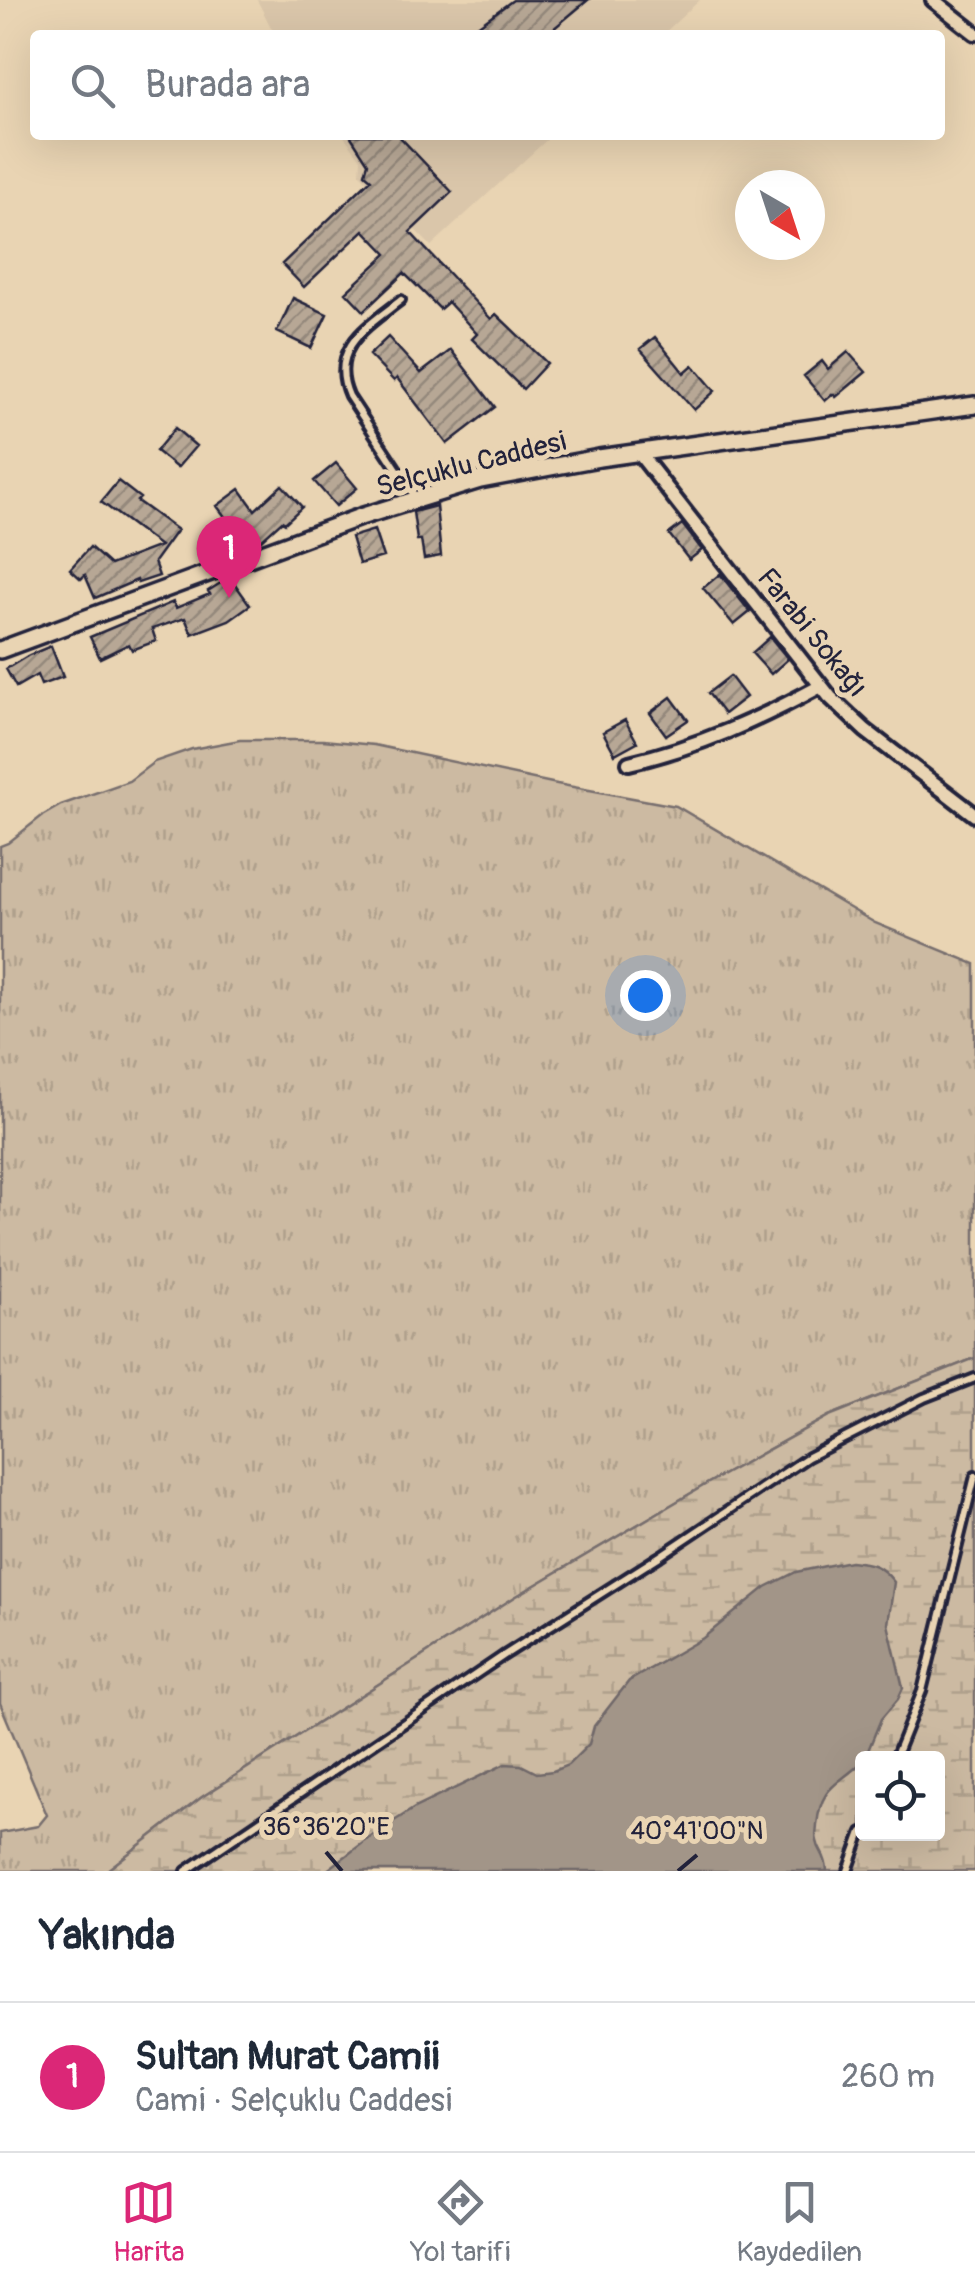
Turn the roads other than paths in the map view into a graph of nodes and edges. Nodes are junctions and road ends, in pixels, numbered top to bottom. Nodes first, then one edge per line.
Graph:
1 (933, 0) edge
2 (975, 33) edge
3 (400, 300) dead end
4 (975, 405) edge
5 (639, 453) junction
6 (417, 499) junction
7 (0, 650) edge
8 (821, 686) junction
9 (629, 763) dead end
10 (975, 815) edge
11 (975, 1378) edge
12 (975, 1476) edge
13 (897, 1751) edge
14 (859, 1841) edge
15 (186, 1871) edge
16 (848, 1871) edge

1 - 2 street
3 - 6 lane
4 - 5 street, Selçuklu Caddesi
5 - 6 street, Selçuklu Caddesi
5 - 8 street, Farabi Sokağı
6 - 7 street, Selçuklu Caddesi
8 - 9 street
8 - 10 street, Farabi Sokağı
11 - 15 lane
12 - 13 lane
14 - 16 lane

